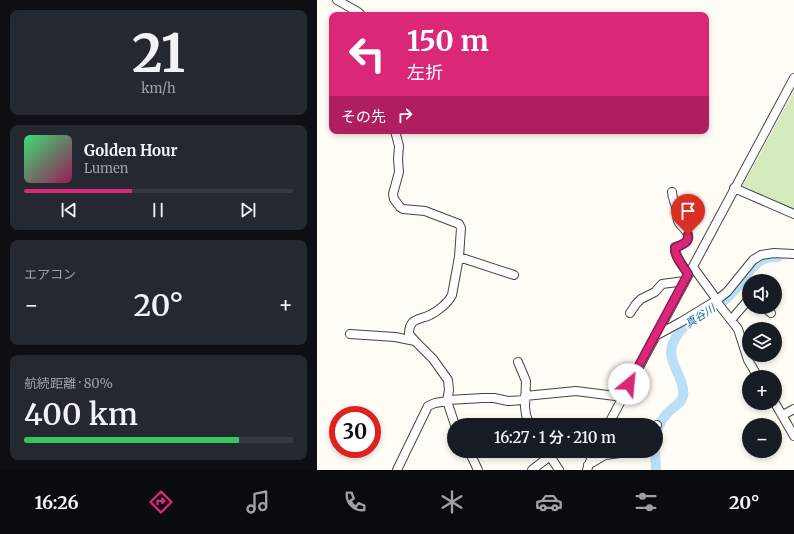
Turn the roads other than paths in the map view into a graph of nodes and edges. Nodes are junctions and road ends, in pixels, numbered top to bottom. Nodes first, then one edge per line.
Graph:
1 (337, 0) edge
2 (357, 12) edge
3 (794, 78) edge
4 (396, 134) edge
5 (734, 188) junction
6 (672, 192) dead end
7 (794, 214) edge
8 (794, 254) edge
9 (459, 257) junction
10 (693, 267) junction
11 (514, 275) dead end
12 (687, 278) junction
13 (717, 300) junction
14 (742, 307) edge
15 (630, 313) dead end
16 (731, 320) junction
17 (350, 334) dead end
18 (655, 336) junction
19 (415, 341) junction
20 (518, 362) dead end
21 (754, 370) edge
22 (623, 397) junction
23 (525, 398) junction
24 (447, 401) junction
25 (794, 409) edge
26 (780, 410) edge
27 (783, 415) junction
28 (453, 418) edge
29 (527, 418) edge
30 (612, 418) edge
31 (794, 436) edge
32 (472, 458) edge
33 (542, 458) edge
34 (551, 458) edge
35 (600, 458) edge
36 (587, 467) edge
37 (397, 470) edge
38 (478, 470) edge
39 (532, 470) edge
40 (559, 470) edge

1 - 2 street
3 - 5 street
4 - 9 street
5 - 7 street
5 - 10 street
6 - 12 street
8 - 13 street
9 - 11 street
9 - 19 street
10 - 12 street
10 - 13 street
12 - 15 street
12 - 18 street
13 - 16 street
13 - 18 street
14 - 16 street
16 - 21 street
17 - 19 street
18 - 22 street
19 - 24 street
20 - 23 street
22 - 23 street
22 - 30 street
23 - 24 street
23 - 29 street
24 - 28 street
24 - 37 street
25 - 27 street
26 - 27 street
27 - 31 street
32 - 38 street
33 - 39 street
34 - 40 street
35 - 36 street

